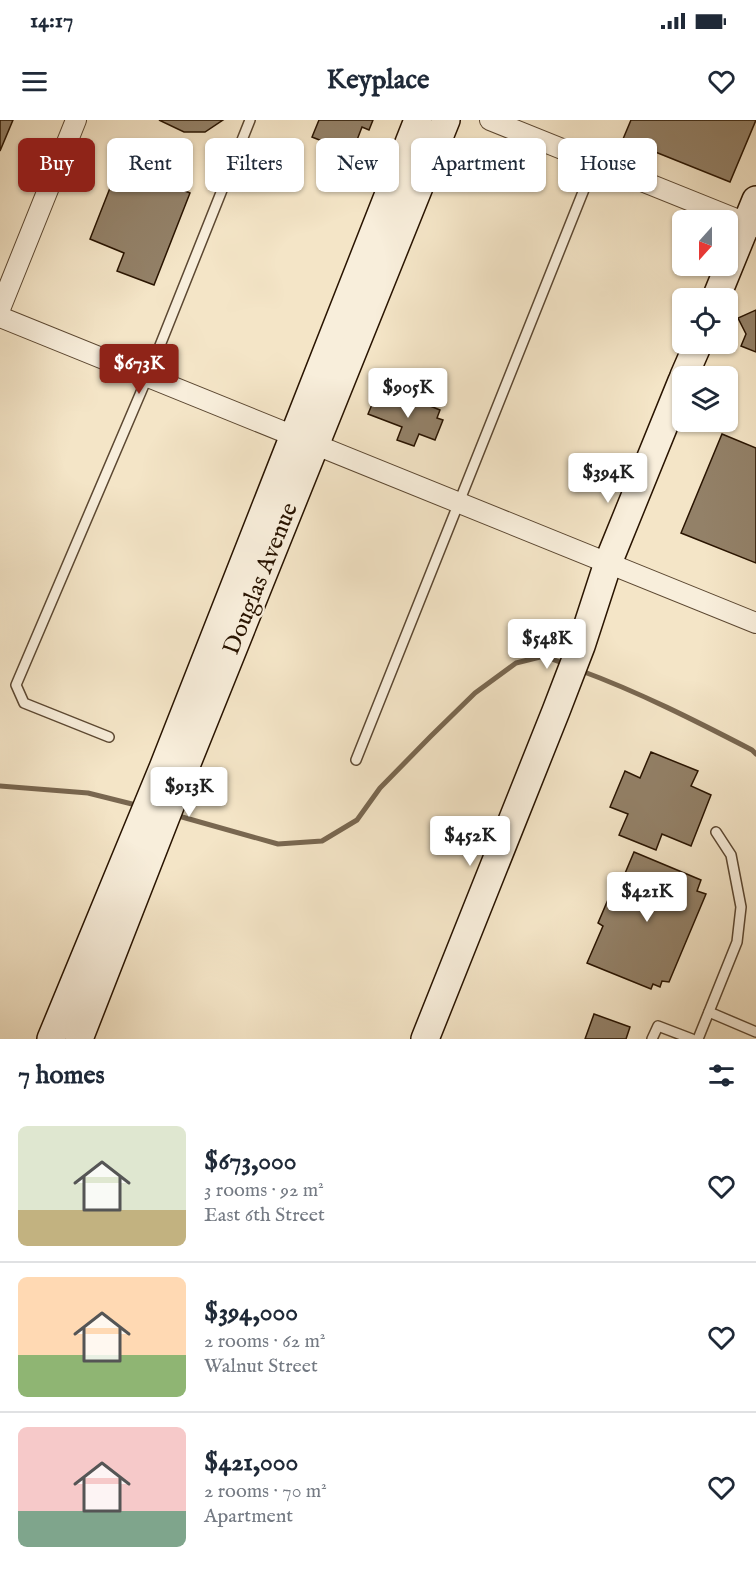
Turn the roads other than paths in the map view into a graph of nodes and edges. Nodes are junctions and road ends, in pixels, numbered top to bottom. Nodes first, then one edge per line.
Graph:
1 (76, 120) edge
2 (250, 120) edge
3 (418, 120) edge
4 (446, 120) edge
5 (490, 120) edge
6 (558, 147) edge
7 (657, 184) edge
8 (583, 192) edge
9 (753, 217) edge
10 (721, 288) edge
11 (0, 309) edge
12 (0, 317) edge
13 (147, 378) junction
14 (672, 406) edge
15 (304, 440) junction
16 (458, 502) junction
17 (608, 563) junction
18 (756, 623) edge
19 (109, 737) dead end
20 (356, 760) dead end
21 (716, 832) dead end
22 (143, 844) junction
23 (708, 1012) junction
24 (756, 1032) edge
25 (51, 1039) edge
26 (79, 1039) edge
27 (425, 1039) edge
28 (652, 1039) edge
29 (692, 1039) edge
30 (698, 1039) edge

1 - 11 street
2 - 13 lane
3 - 15 street, Douglas Avenue
4 - 15 street, Douglas Avenue
5 - 6 street
7 - 9 street
8 - 16 lane
9 - 10 street
12 - 13 street
13 - 15 street
13 - 19 lane
14 - 17 street
15 - 16 street
15 - 22 street, Douglas Avenue
16 - 17 street
16 - 20 lane
17 - 18 street
17 - 27 street
21 - 23 lane
22 - 25 street, Douglas Avenue
22 - 26 street, Douglas Avenue
23 - 24 lane
23 - 30 lane
28 - 29 lane

